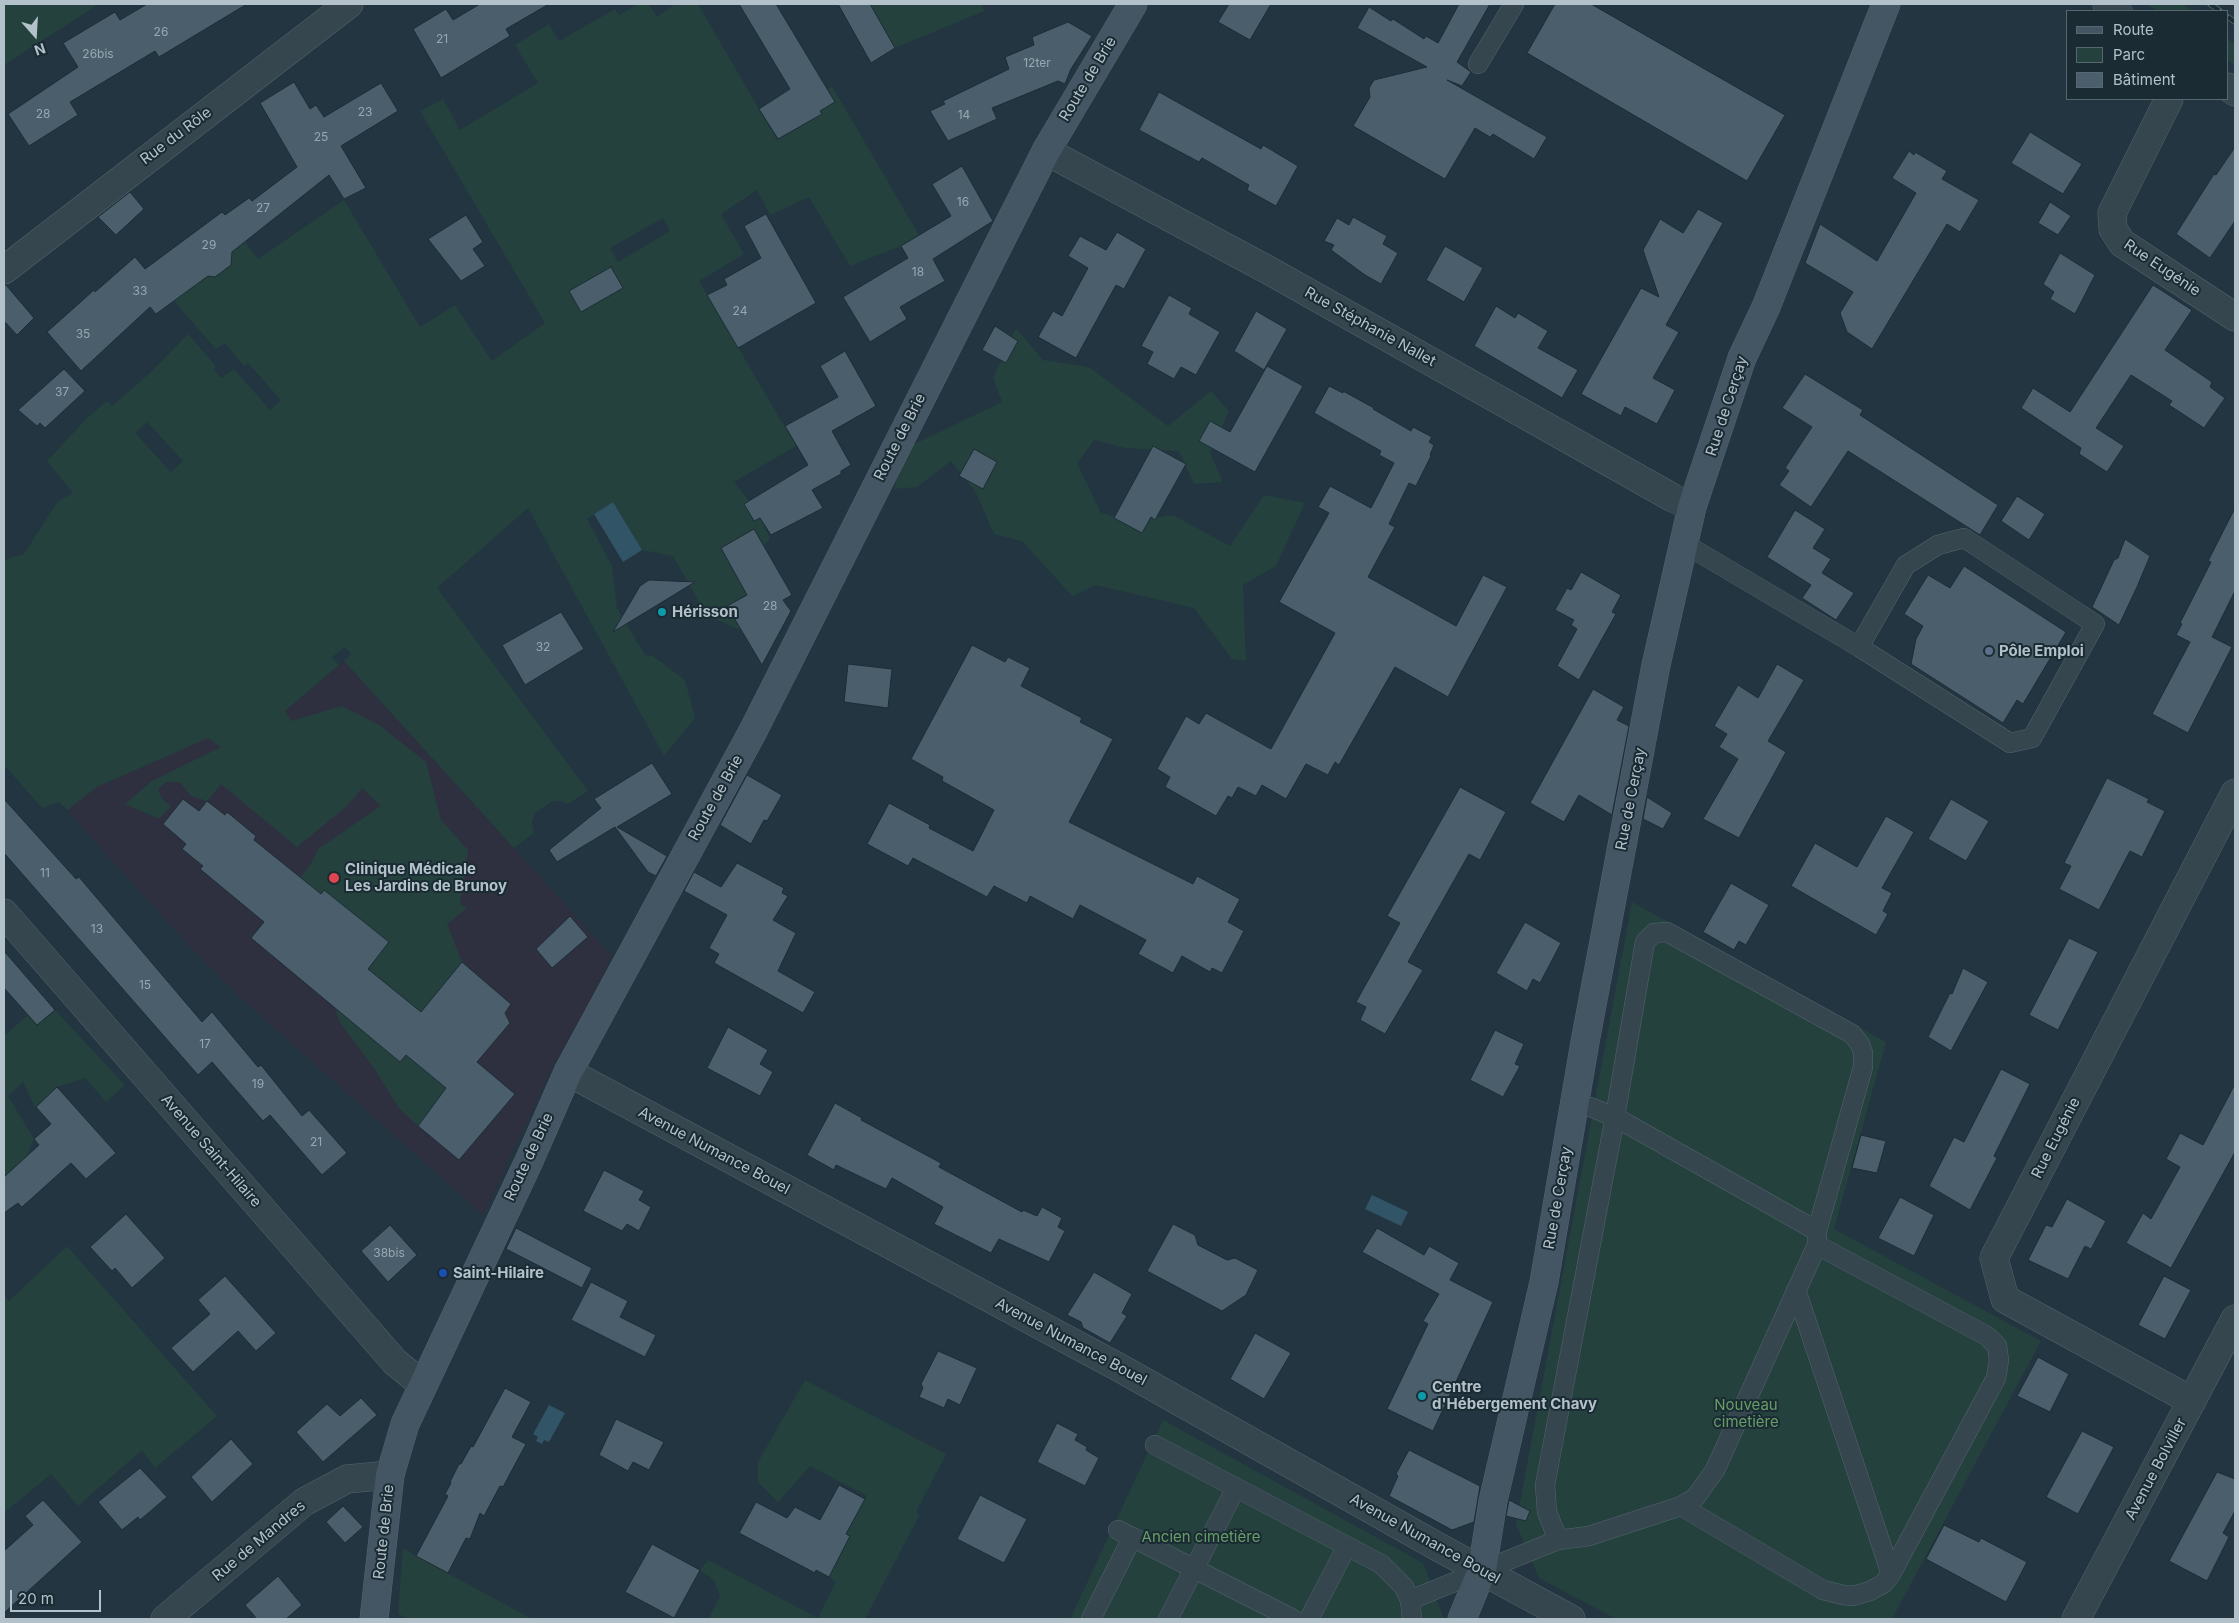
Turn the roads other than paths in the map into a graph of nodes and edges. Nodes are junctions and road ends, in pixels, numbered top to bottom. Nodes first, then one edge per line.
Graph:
1 (349, 4) edge
2 (1133, 4) edge
3 (1514, 4) edge
4 (1886, 4) edge
5 (1478, 64) dead end
6 (2169, 100) edge
7 (1046, 151) junction
8 (4, 270) edge
9 (2235, 317) edge
10 (1692, 507) junction
11 (1683, 543) junction
12 (1859, 647) junction
13 (2235, 792) edge
14 (4, 913) edge
15 (568, 1072) junction
16 (1590, 1107) dead end
17 (1615, 1117) junction
18 (1817, 1238) junction
19 (1796, 1290) junction
20 (2235, 1319) edge
21 (422, 1384) junction
22 (2192, 1401) junction
23 (1155, 1445) dead end
24 (390, 1475) junction
25 (1236, 1488) junction
26 (1681, 1506) junction
27 (1558, 1540) junction
28 (1347, 1546) junction
29 (1194, 1569) junction
30 (1482, 1570) junction
31 (1891, 1574) junction
32 (1410, 1600) junction
33 (166, 1619) edge
34 (374, 1619) edge
35 (1090, 1619) edge
36 (1168, 1619) edge
37 (1293, 1619) edge
38 (1309, 1619) edge
39 (1412, 1619) edge
40 (1462, 1619) edge
41 (1571, 1619) edge
42 (2076, 1619) edge

1 - 8 street, Rue du Rôle
2 - 7 street, Route de Brie
3 - 5 lane
4 - 10 street, Rue de Cerçay
6 - 9 street, Rue Eugénie
7 - 10 street, Rue Stéphanie Nallet
7 - 15 street, Route de Brie
10 - 11 street, Rue de Cerçay
11 - 12 lane
11 - 30 street, Rue de Cerçay
12 - 12 lane
13 - 22 street, Rue Eugénie
14 - 21 street, Avenue Saint-Hilaire
15 - 21 street, Route de Brie
15 - 30 street, Avenue Numance Bouel
16 - 17 lane
17 - 18 lane
17 - 18 lane
17 - 27 lane
18 - 19 lane
18 - 31 lane
19 - 26 lane
19 - 31 lane
20 - 22 street, Avenue Bolviller
21 - 24 street, Route de Brie
22 - 42 street, Avenue Bolviller
23 - 25 lane
24 - 33 street, Rue de Mandres
24 - 34 street, Route de Brie
25 - 28 lane
25 - 29 lane
26 - 27 lane
26 - 31 lane
27 - 30 lane
28 - 32 lane
28 - 38 lane
29 - 35 lane
29 - 36 lane
29 - 37 lane
30 - 32 lane
30 - 40 street, Rue de Cerçay
30 - 41 street, Avenue Numance Bouel
32 - 39 lane

